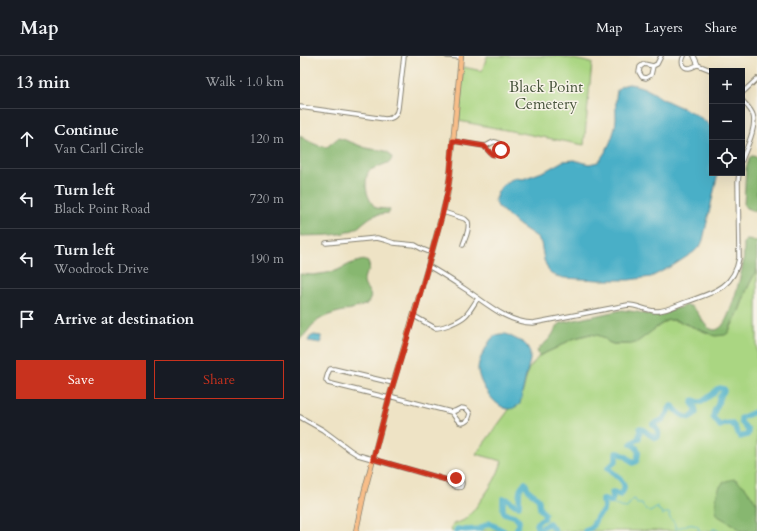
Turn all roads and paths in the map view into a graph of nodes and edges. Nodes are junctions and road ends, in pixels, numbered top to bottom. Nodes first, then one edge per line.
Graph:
1 (404, 56) edge
2 (447, 56) edge
3 (661, 56) edge
4 (684, 56) edge
5 (694, 56) edge
6 (461, 57) edge
7 (698, 64) junction
8 (653, 66) junction
9 (709, 69) edge
10 (757, 80) edge
11 (745, 90) edge
12 (745, 104) edge
13 (300, 107) edge
14 (453, 141) junction
15 (484, 146) junction
16 (745, 152) edge
17 (739, 176) edge
18 (443, 212) junction
19 (326, 243) dead end
20 (463, 245) dead end
21 (432, 253) junction
22 (428, 266) junction
23 (478, 298) junction
24 (414, 316) junction
25 (393, 383) junction
26 (389, 397) junction
27 (451, 412) junction
28 (300, 417) edge
29 (373, 459) junction
30 (447, 480) dead end
31 (356, 531) edge

1 - 13 street
2 - 6 street
3 - 8 street
4 - 7 street
5 - 7 street
6 - 14 main road
7 - 9 street
8 - 8 street
10 - 11 street
12 - 16 street
14 - 15 street
14 - 18 main road
15 - 15 street
17 - 23 street
18 - 20 street
18 - 21 main road
19 - 21 street
21 - 22 main road
22 - 23 street
22 - 24 main road
23 - 24 street
24 - 25 main road
25 - 26 main road
25 - 26 street
26 - 27 street
26 - 29 main road
27 - 27 street
28 - 29 street
29 - 30 street
29 - 31 main road

